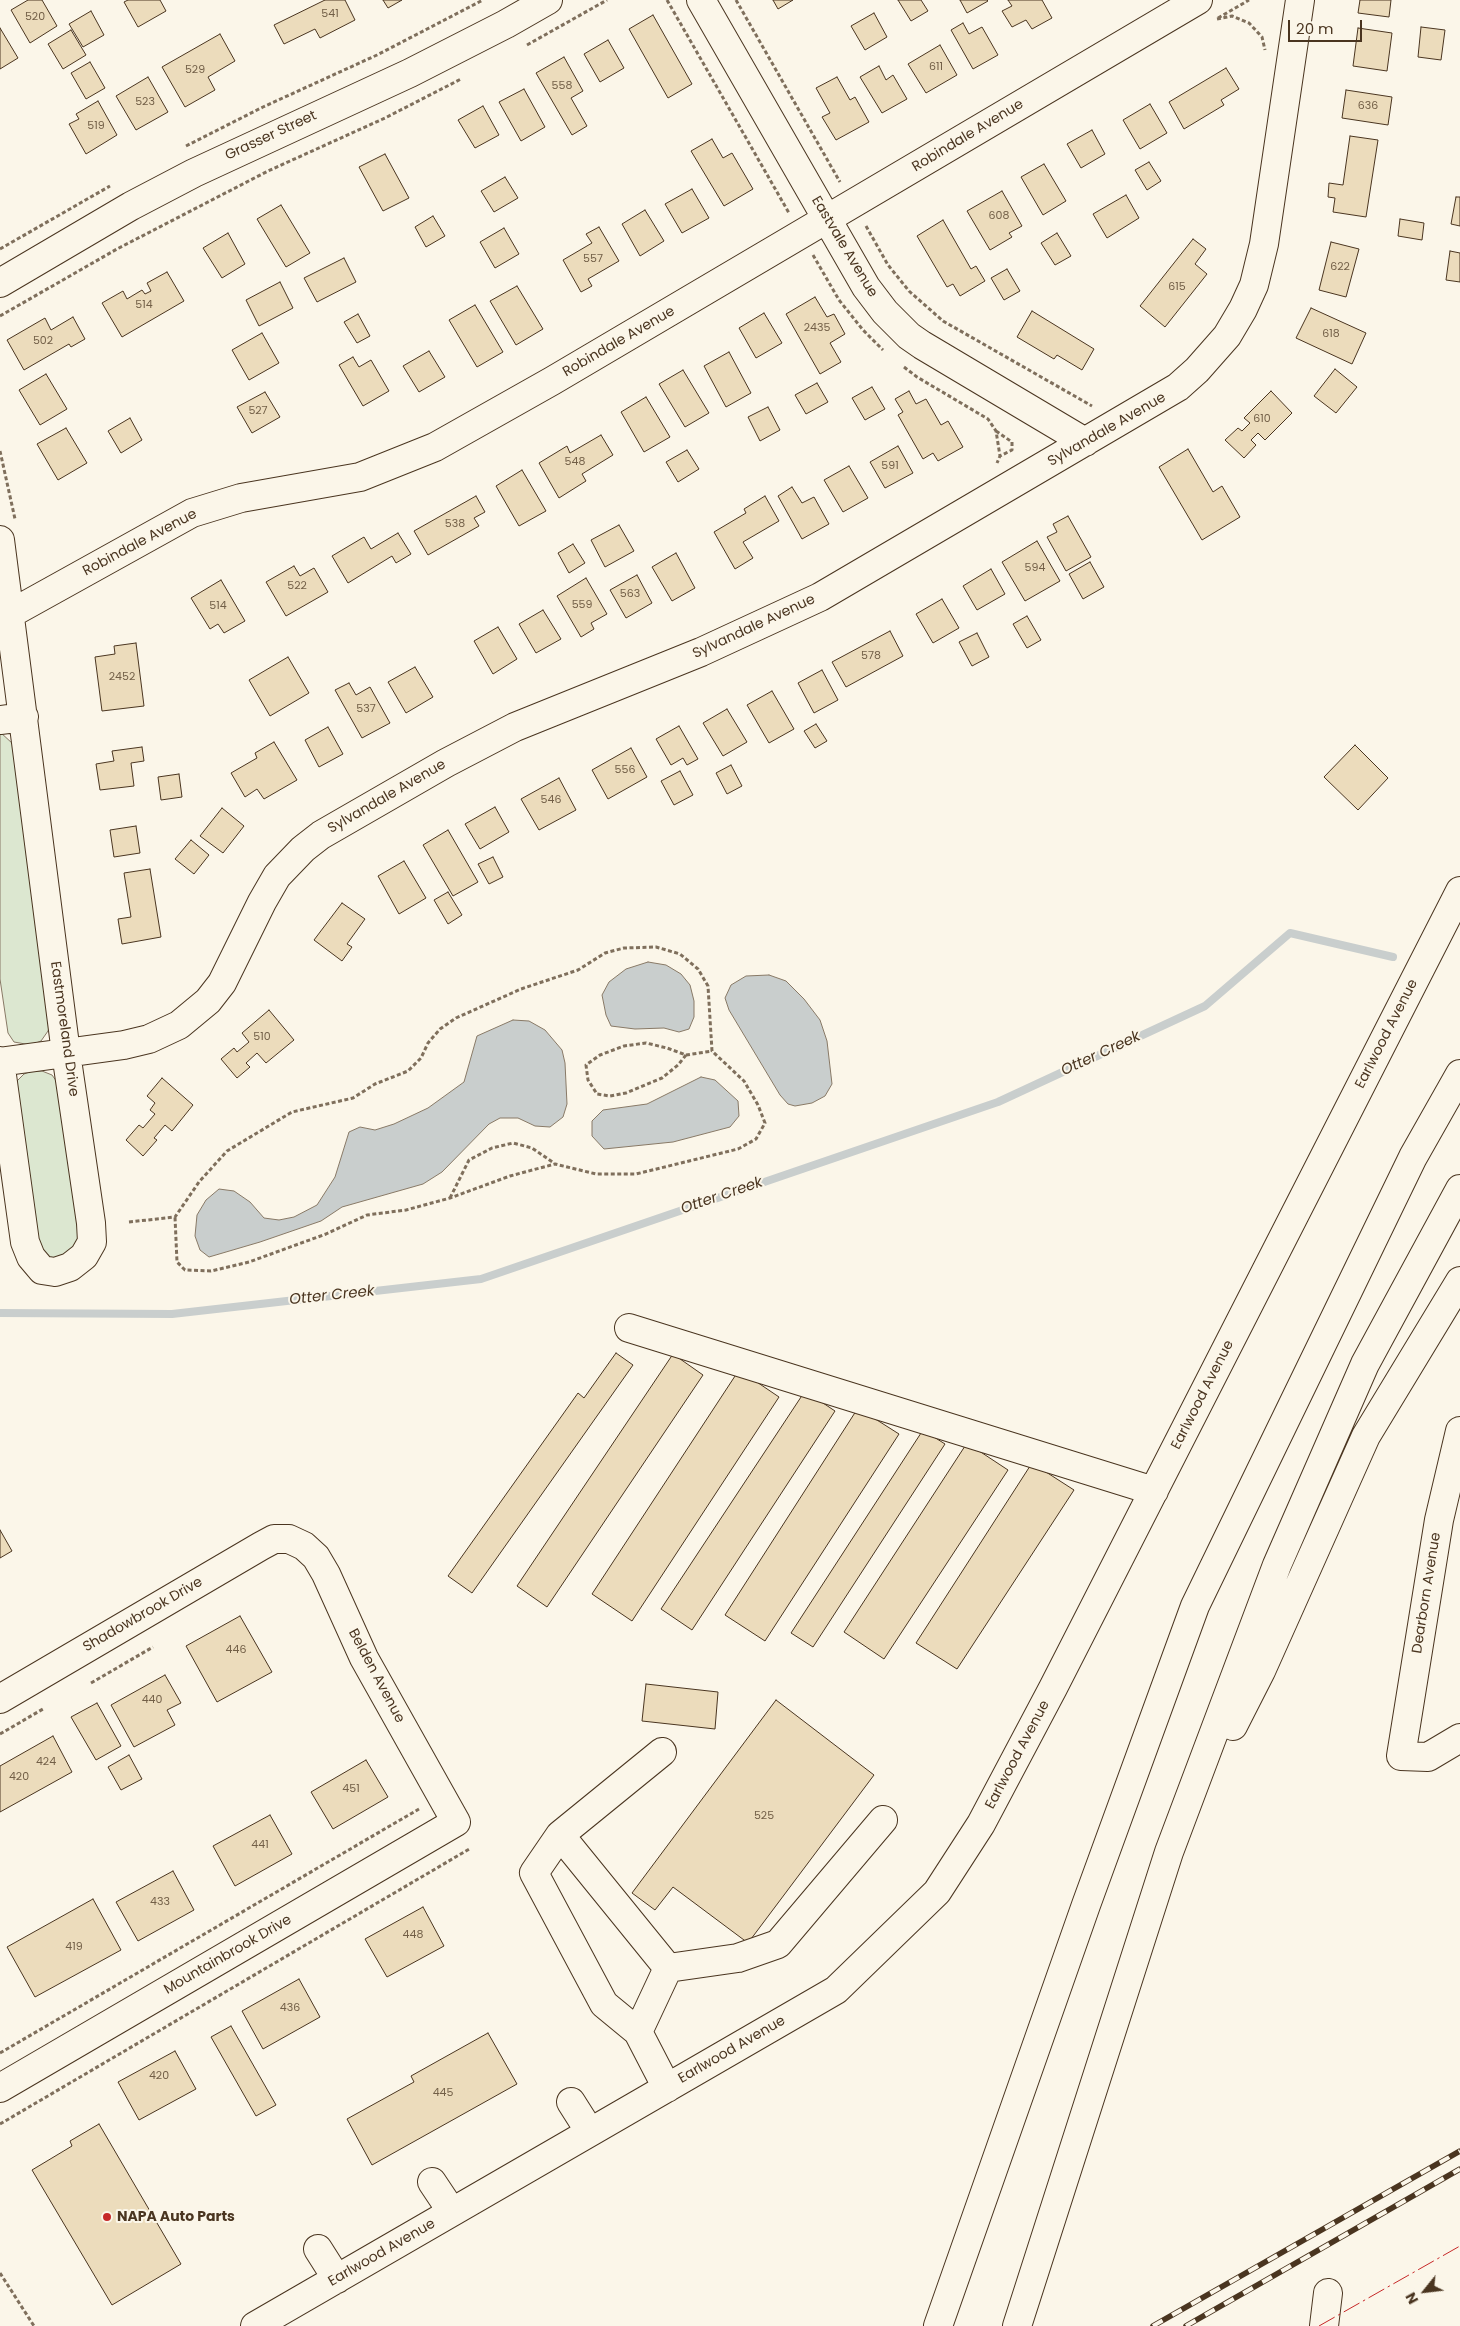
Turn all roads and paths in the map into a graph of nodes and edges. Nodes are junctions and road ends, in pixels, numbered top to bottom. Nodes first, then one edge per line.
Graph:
1 (548, 0) edge
2 (607, 0) edge
3 (701, 0) edge
4 (1300, 0) edge
5 (1205, 11) edge
6 (522, 47) dead end
7 (1266, 54) dead end
8 (465, 77) dead end
9 (827, 220) junction
10 (866, 226) dead end
11 (0, 283) edge
12 (0, 316) edge
13 (1096, 408) dead end
14 (981, 413) dead end
15 (996, 431) junction
16 (1085, 442) junction
17 (0, 451) edge
18 (1000, 456) junction
19 (991, 470) dead end
20 (8, 533) edge
21 (8, 632) edge
22 (12, 719) edge
23 (1460, 891) edge
24 (712, 1051) junction
25 (66, 1053) junction
26 (686, 1055) junction
27 (0, 1062) edge
28 (1460, 1074) edge
29 (555, 1164) junction
30 (1460, 1189) edge
31 (450, 1198) junction
32 (174, 1217) junction
33 (129, 1222) dead end
34 (1460, 1281) edge
35 (629, 1328) dead end
36 (1460, 1430) edge
37 (1154, 1491) junction
38 (289, 1538) joint
39 (153, 1647) dead end
40 (91, 1683) dead end
41 (0, 1699) edge
42 (43, 1709) dead end
43 (0, 1734) edge
44 (1460, 1738) edge
45 (662, 1752) dead end
46 (441, 1796) junction
47 (884, 1820) dead end
48 (456, 1822) joint
49 (560, 1835) junction
50 (471, 1848) dead end
51 (1169, 1852) junction
52 (668, 1968) junction
53 (638, 2032) junction
54 (0, 2053) edge
55 (0, 2088) edge
56 (667, 2088) junction
57 (571, 2102) dead end
58 (0, 2124) edge
59 (590, 2132) junction
60 (432, 2182) dead end
61 (452, 2212) junction
62 (318, 2248) dead end
63 (0, 2273) edge
64 (337, 2279) junction
65 (1328, 2293) dead end
66 (34, 2326) edge
67 (255, 2326) edge
68 (938, 2326) edge
69 (1017, 2326) edge
70 (1324, 2326) edge

1 - 11 main road, Grasser Street
2 - 6 path
3 - 9 main road, Eastvale Avenue
4 - 16 main road, Sylvandale Avenue
5 - 7 path
5 - 9 main road, Robindale Avenue
8 - 12 path
9 - 16 main road, Eastvale Avenue
9 - 21 main road, Robindale Avenue
10 - 13 path
14 - 15 path
15 - 18 path
15 - 18 path
16 - 25 main road, Sylvandale Avenue
17 - 20 path
18 - 19 path
20 - 21 main road, Eastmoreland Drive
21 - 22 main road, Eastmoreland Drive
22 - 25 main road, Eastmoreland Drive
23 - 37 main road, Earlwood Avenue
24 - 26 path
24 - 29 path
24 - 32 path
25 - 27 main road, Sylvandale Avenue
25 - 27 main road, Eastmoreland Drive
26 - 26 path
28 - 68 main road
29 - 31 path
29 - 31 path
30 - 51 main road
31 - 32 path
32 - 33 path
34 - 51 main road
35 - 37 main road
36 - 44 main road, Dearborn Avenue
37 - 56 main road, Earlwood Avenue
38 - 41 main road, Shadowbrook Drive
38 - 46 main road, Belden Avenue
39 - 40 path
42 - 43 path
45 - 49 main road
46 - 48 main road, Belden Avenue
46 - 54 path
47 - 52 main road
48 - 55 main road, Mountainbrook Drive
49 - 52 main road
49 - 53 main road
50 - 58 path
51 - 69 main road
52 - 53 main road
53 - 56 main road
56 - 59 main road, Earlwood Avenue
57 - 59 main road
59 - 61 main road, Earlwood Avenue
60 - 61 main road
61 - 64 main road, Earlwood Avenue
62 - 64 main road
63 - 66 path
64 - 67 main road, Earlwood Avenue
65 - 70 main road

